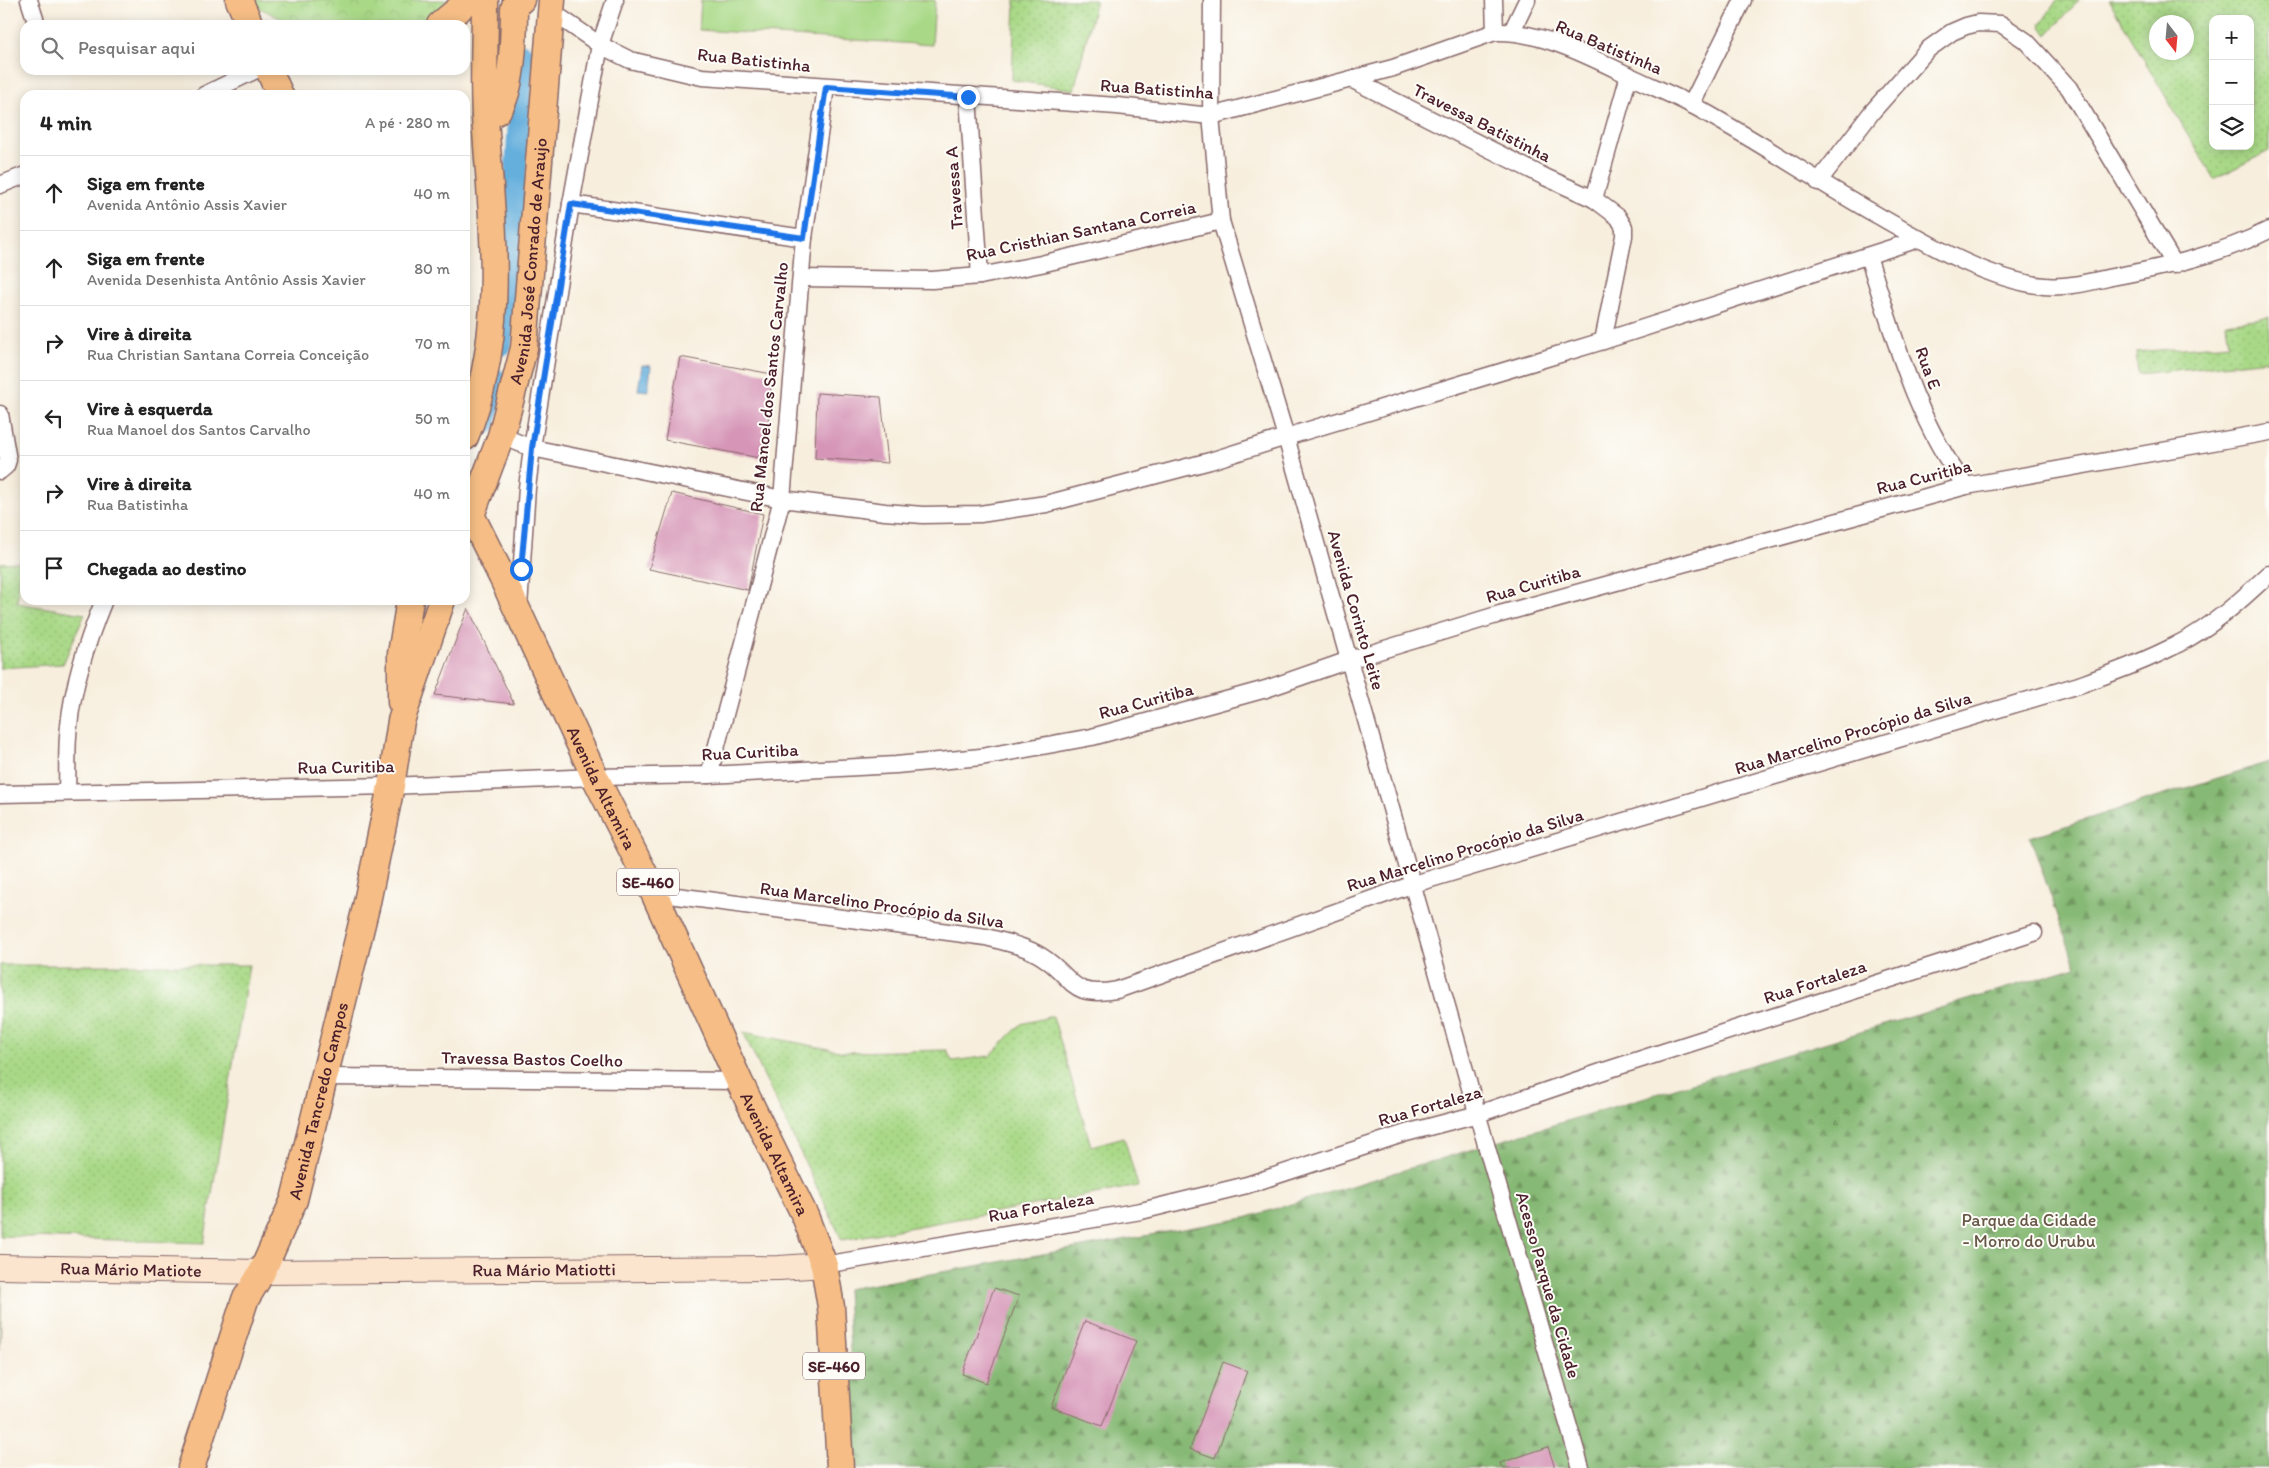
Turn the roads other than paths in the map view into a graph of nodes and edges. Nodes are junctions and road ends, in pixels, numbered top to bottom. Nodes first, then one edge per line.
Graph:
1 (29, 0) edge
2 (466, 0) edge
3 (485, 0) edge
4 (521, 0) edge
5 (615, 0) edge
6 (1212, 0) edge
7 (1494, 0) edge
8 (1526, 0) edge
9 (1743, 0) edge
10 (552, 6) edge
11 (35, 20) edge
12 (446, 20) edge
13 (1512, 31) junction
14 (1495, 32) junction
15 (600, 45) junction
16 (246, 75) edge
17 (271, 75) edge
18 (1629, 75) junction
19 (1353, 80) junction
20 (826, 87) junction
21 (214, 90) edge
22 (278, 90) edge
23 (968, 97) junction
24 (1691, 105) junction
25 (485, 116) junction
26 (1211, 116) junction
27 (20, 177) edge
28 (1818, 182) junction
29 (0, 185) edge
30 (1594, 198) junction
31 (571, 204) junction
32 (1221, 221) junction
33 (2269, 230) edge
34 (804, 238) junction
35 (1919, 239) junction
36 (1868, 256) junction
37 (2176, 265) junction
38 (980, 276) junction
39 (801, 278) junction
40 (1603, 341) junction
41 (0, 414) edge
42 (470, 420) edge
43 (2269, 432) edge
44 (501, 436) junction
45 (1286, 436) junction
46 (532, 448) junction
47 (4, 465) edge
48 (1966, 486) junction
49 (782, 499) junction
50 (470, 510) edge
51 (470, 522) edge
52 (2269, 574) edge
53 (102, 605) edge
54 (409, 605) edge
55 (440, 605) edge
56 (519, 614) junction
57 (1349, 660) junction
58 (401, 720) junction
59 (709, 775) junction
60 (595, 777) junction
61 (391, 786) junction
62 (67, 791) junction
63 (0, 794) edge
64 (1414, 884) junction
65 (654, 893) junction
66 (2034, 934) dead end
67 (325, 1077) junction
68 (739, 1081) junction
69 (1478, 1114) junction
70 (824, 1265) junction
71 (0, 1266) edge
72 (262, 1272) junction
73 (191, 1468) edge
74 (840, 1468) edge
75 (1581, 1468) edge

1 - 11 street
2 - 12 main road
3 - 25 main road, Avenida José Conrado de Araujo
4 - 25 main road
5 - 15 street
6 - 26 street, Avenida Corinto Leite
7 - 14 street
8 - 13 street
9 - 24 street
10 - 15 street, Rua Batistinha
10 - 44 main road, Avenida José Conrado de Araujo
13 - 14 street, Rua Batistinha
13 - 18 street, Rua Batistinha
14 - 19 street, Rua Batistinha
15 - 20 street, Rua Batistinha
15 - 31 street
16 - 21 street
17 - 22 main road
18 - 24 street, Rua Batistinha
18 - 30 street
19 - 26 street, Rua Batistinha
19 - 30 street, Travessa Batistinha
20 - 23 street, Rua Batistinha
20 - 34 street, Rua Manoel dos Santos Carvalho
23 - 26 street, Rua Batistinha
23 - 38 street, Travessa A
24 - 28 street, Rua Batistinha
25 - 42 main road, Avenida José Conrado de Araujo
26 - 32 street, Avenida Corinto Leite
27 - 29 street
28 - 35 street
28 - 37 street
30 - 40 street, Travessa Batistinha
31 - 34 street
31 - 46 street
32 - 38 street, Rua Cristhian Santana Correia
32 - 45 street, Avenida Corinto Leite
33 - 37 street
34 - 39 street, Rua Manoel dos Santos Carvalho
35 - 36 street
35 - 37 street
36 - 40 street
36 - 48 street, Rua E
38 - 39 street, Rua Cristhian Santana Correia
39 - 49 street, Rua Manoel dos Santos Carvalho
40 - 45 street
41 - 47 street
43 - 48 street, Rua Curitiba
44 - 46 street
44 - 50 main road, Avenida José Conrado de Araujo
45 - 49 street
45 - 57 street, Avenida Corinto Leite
46 - 49 street
46 - 56 street
48 - 57 street, Rua Curitiba
49 - 59 street, Rua Manoel dos Santos Carvalho
51 - 56 main road, Avenida Altamira / SE-460
52 - 64 street, Rua Marcelino Procópio da Silva
53 - 62 street
54 - 58 main road, Avenida Tancredo Campos
55 - 58 main road, Avenida Tancredo Campos
56 - 60 main road, Avenida Altamira / SE-460
57 - 59 street, Rua Curitiba
57 - 64 street, Avenida Corinto Leite
58 - 61 main road, Avenida Tancredo Campos
59 - 60 street, Rua Curitiba
60 - 61 street, Rua Curitiba
60 - 65 main road, Avenida Altamira / SE-460
61 - 62 street, Rua Curitiba
61 - 67 main road, Avenida Tancredo Campos
62 - 63 street, Rua Curitiba
64 - 65 street, Rua Marcelino Procópio da Silva
64 - 69 street, Avenida Corinto Leite
65 - 68 main road, Avenida Altamira / SE-460
66 - 69 street, Rua Fortaleza
67 - 68 street, Travessa Bastos Coelho
67 - 72 main road, Avenida Tancredo Campos
68 - 70 main road, Avenida Altamira / SE-460
69 - 70 street, Rua Fortaleza
69 - 75 street, Acesso Parque da Cidade
70 - 72 main road, Rua Mário Matiotti
70 - 74 main road, SE-460
71 - 72 main road, Rua Mário Matiote
72 - 73 main road, Avenida Tancredo Campos

